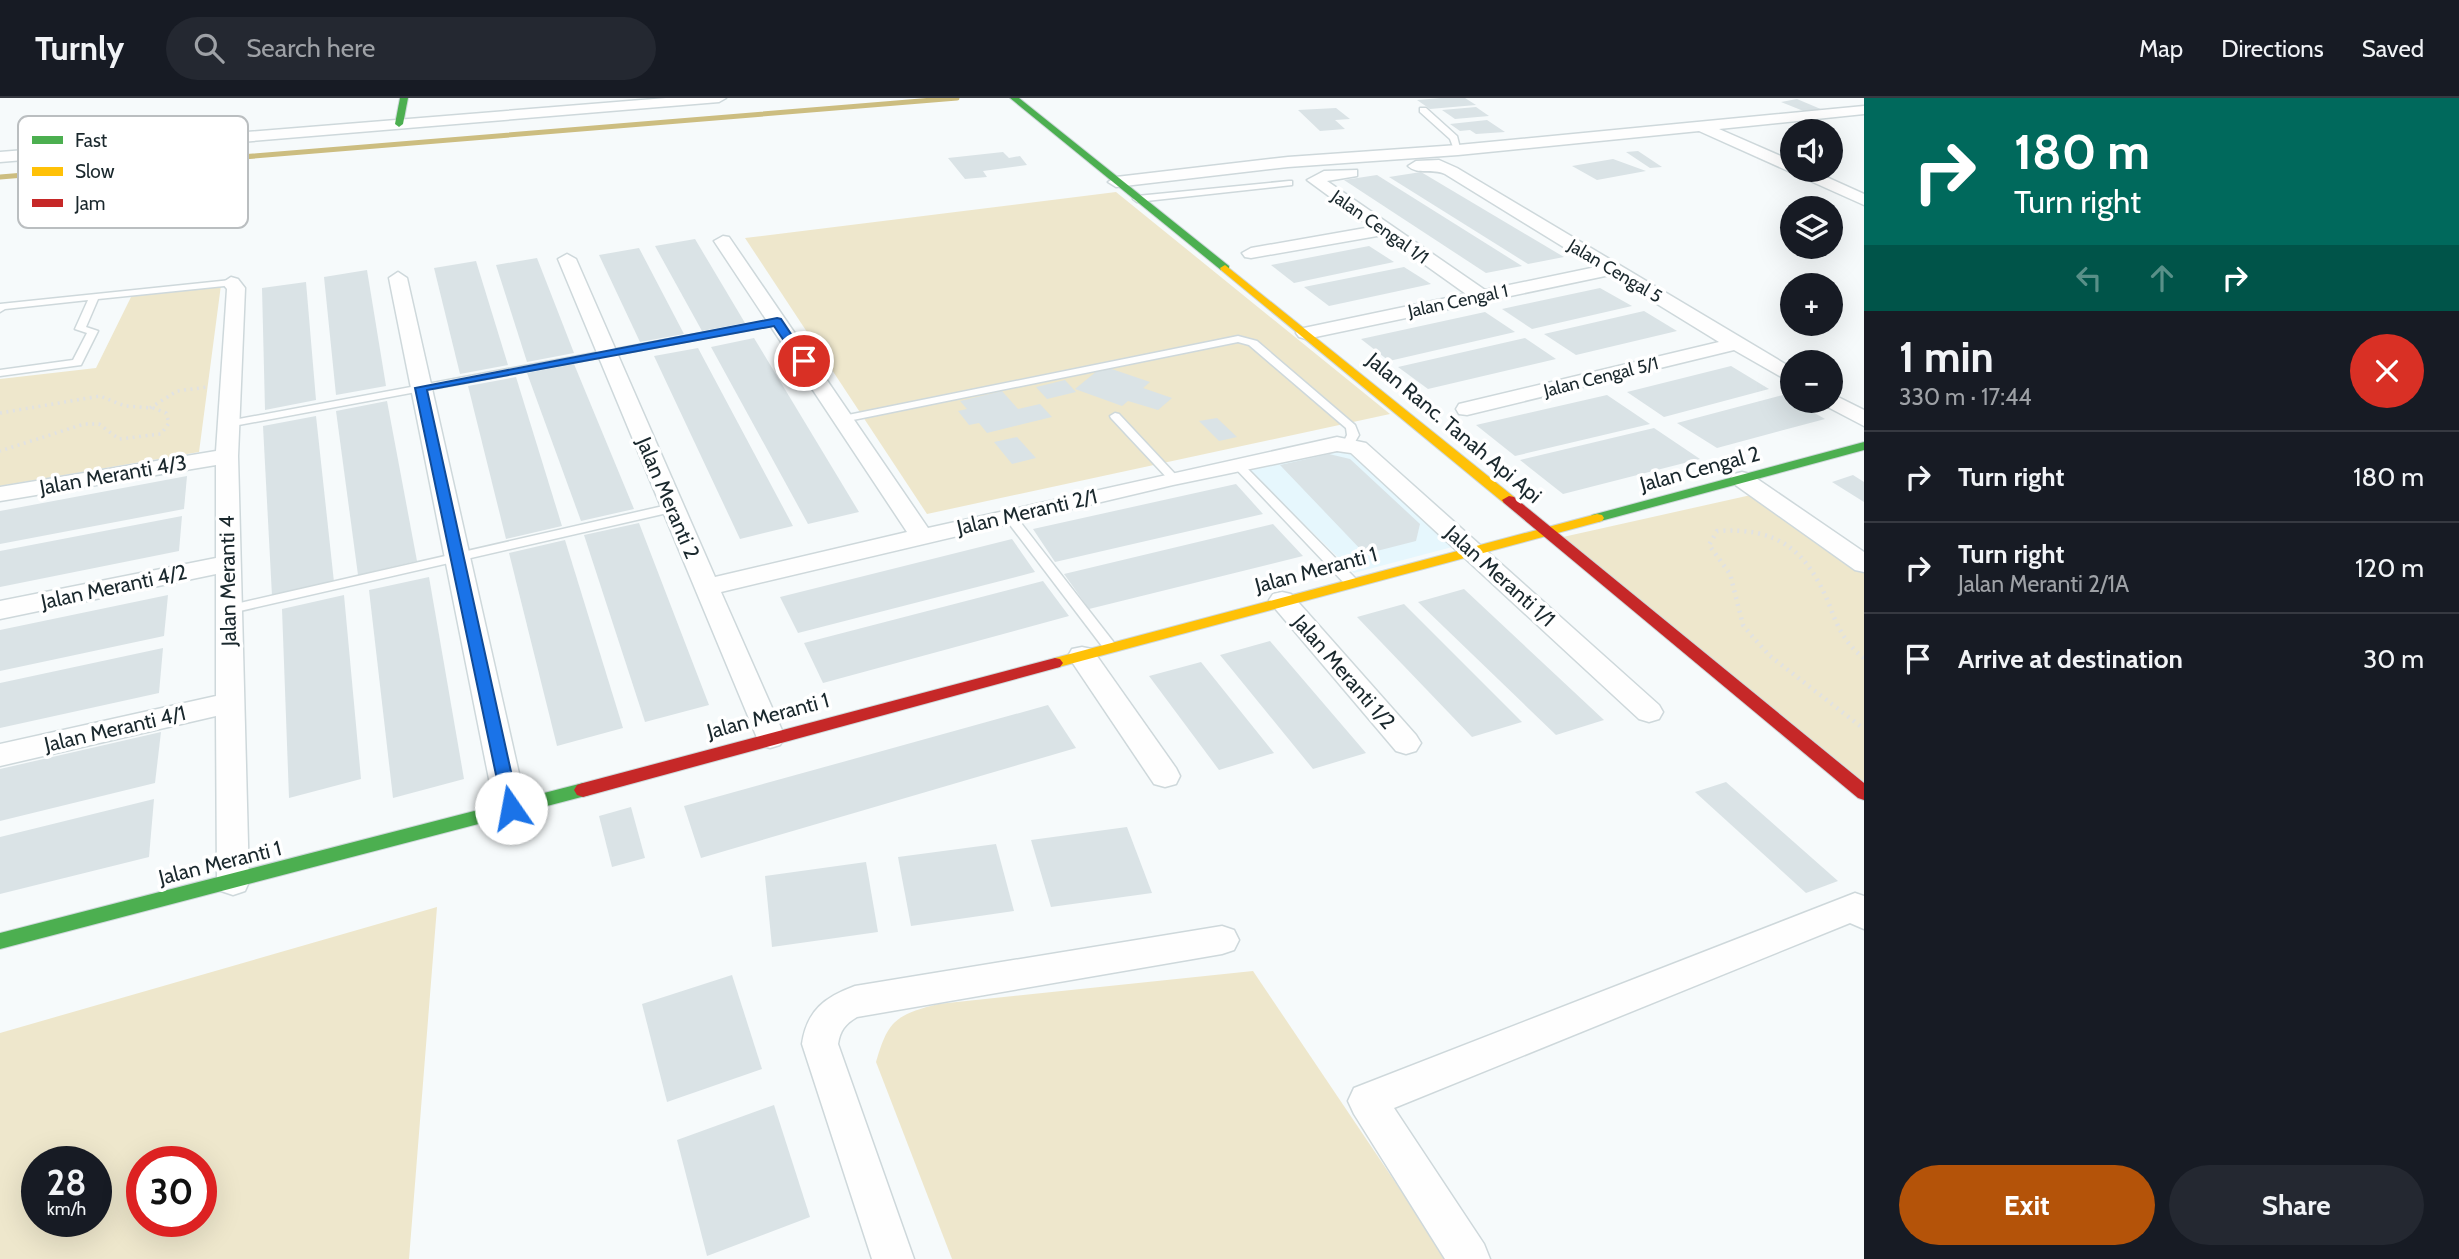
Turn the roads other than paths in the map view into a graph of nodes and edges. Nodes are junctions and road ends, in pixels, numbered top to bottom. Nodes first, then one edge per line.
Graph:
1 (404, 98) edge
2 (719, 98) edge
3 (1019, 102) edge
4 (1423, 110) dead end
5 (1864, 110) edge
6 (399, 124) junction
7 (1703, 127) junction
8 (248, 136) edge
9 (1458, 150) junction
10 (18, 156) edge
11 (0, 157) edge
12 (1780, 162) edge
13 (1439, 166) joint
14 (1116, 182) junction
15 (1824, 182) edge
16 (1289, 183) dead end
17 (1137, 199) junction
18 (1864, 200) edge
19 (1383, 230) junction
20 (723, 241) dead end
21 (1251, 253) dead end
22 (567, 259) dead end
23 (1611, 269) junction
24 (398, 278) dead end
25 (231, 283) joint
26 (95, 296) junction
27 (1482, 296) junction
28 (0, 309) edge
29 (777, 322) junction
30 (1306, 332) junction
31 (1735, 344) junction
32 (607, 354) junction
33 (1780, 370) edge
34 (0, 373) edge
35 (421, 388) junction
36 (1843, 407) edge
37 (1467, 410) dead end
38 (1115, 416) dead end
39 (843, 419) junction
40 (1864, 419) edge
41 (228, 424) junction
42 (1348, 444) junction
43 (1864, 446) edge
44 (227, 456) junction
45 (1239, 466) junction
46 (1173, 478) junction
47 (1742, 479) junction
48 (0, 494) edge
49 (672, 508) junction
50 (1010, 517) junction
51 (1547, 532) junction
52 (922, 537) junction
53 (1472, 550) junction
54 (457, 557) junction
55 (228, 564) junction
56 (1864, 564) edge
57 (1351, 582) junction
58 (706, 587) junction
59 (1282, 600) junction
60 (0, 610) edge
61 (227, 610) junction
62 (1110, 648) junction
63 (1082, 656) junction
64 (230, 703) junction
65 (1648, 712) dead end
66 (770, 737) junction
67 (1406, 743) dead end
68 (0, 755) edge
69 (1165, 776) dead end
70 (1864, 793) edge
71 (511, 808) junction
72 (233, 882) junction
73 (1864, 915) edge
74 (1222, 940) dead end
75 (0, 941) edge
76 (892, 1259) edge
77 (1469, 1259) edge

1 - 6 street
2 - 6 street
3 - 14 street, Jalan Ranc. Tanah Api Api
4 - 9 lane
5 - 7 street
6 - 8 street
7 - 9 street
7 - 12 street
9 - 14 street
10 - 11 street
13 - 19 street, Jalan Cengal 1/1
13 - 23 street, Jalan Cengal 5
14 - 17 street, Jalan Ranc. Tanah Api Api
15 - 18 street
16 - 17 lane
17 - 30 street, Jalan Ranc. Tanah Api Api
19 - 21 street
19 - 27 street, Jalan Cengal 1/1
20 - 29 street
22 - 32 street, Jalan Meranti 2
23 - 27 street, Jalan Cengal 1
23 - 31 street, Jalan Cengal 5
24 - 35 street
25 - 26 lane
25 - 41 street, Jalan Meranti 4
26 - 28 lane
26 - 34 lane
27 - 30 street, Jalan Cengal 1
29 - 32 lane
29 - 39 street
30 - 51 street, Jalan Ranc. Tanah Api Api
31 - 33 street, Jalan Cengal 5
31 - 37 street, Jalan Cengal 5/1
32 - 35 lane
32 - 49 street, Jalan Meranti 2
35 - 41 lane
35 - 54 street
36 - 40 street
38 - 46 lane
39 - 42 lane
39 - 52 street
41 - 44 street, Jalan Meranti 4
42 - 45 street, Jalan Meranti 2/1
42 - 53 street, Jalan Meranti 1/1
43 - 47 street, Jalan Cengal 2
44 - 48 street, Jalan Meranti 4/3
44 - 55 street, Jalan Meranti 4
45 - 46 street, Jalan Meranti 2/1
45 - 57 lane
46 - 50 street, Jalan Meranti 2/1
47 - 51 street, Jalan Cengal 2
47 - 56 street
49 - 54 lane
49 - 58 street, Jalan Meranti 2
50 - 52 street, Jalan Meranti 2/1
50 - 62 lane
51 - 53 street, Jalan Meranti 1
51 - 70 street, Jalan Ranc. Tanah Api Api
52 - 58 street, Jalan Meranti 2/1
53 - 57 street, Jalan Meranti 1
53 - 65 street, Jalan Meranti 1/1
54 - 61 lane
54 - 71 street
55 - 60 street, Jalan Meranti 4/2
55 - 61 street, Jalan Meranti 4
57 - 59 street, Jalan Meranti 1
58 - 66 street, Jalan Meranti 2
59 - 62 street, Jalan Meranti 1
59 - 67 street, Jalan Meranti 1/2
61 - 64 street, Jalan Meranti 4
62 - 63 street, Jalan Meranti 1
63 - 66 street, Jalan Meranti 1
63 - 69 street
64 - 68 street, Jalan Meranti 4/1
64 - 72 street, Jalan Meranti 4
66 - 71 street, Jalan Meranti 1
71 - 72 street, Jalan Meranti 1
72 - 75 street, Jalan Meranti 1
73 - 77 street
74 - 76 street

